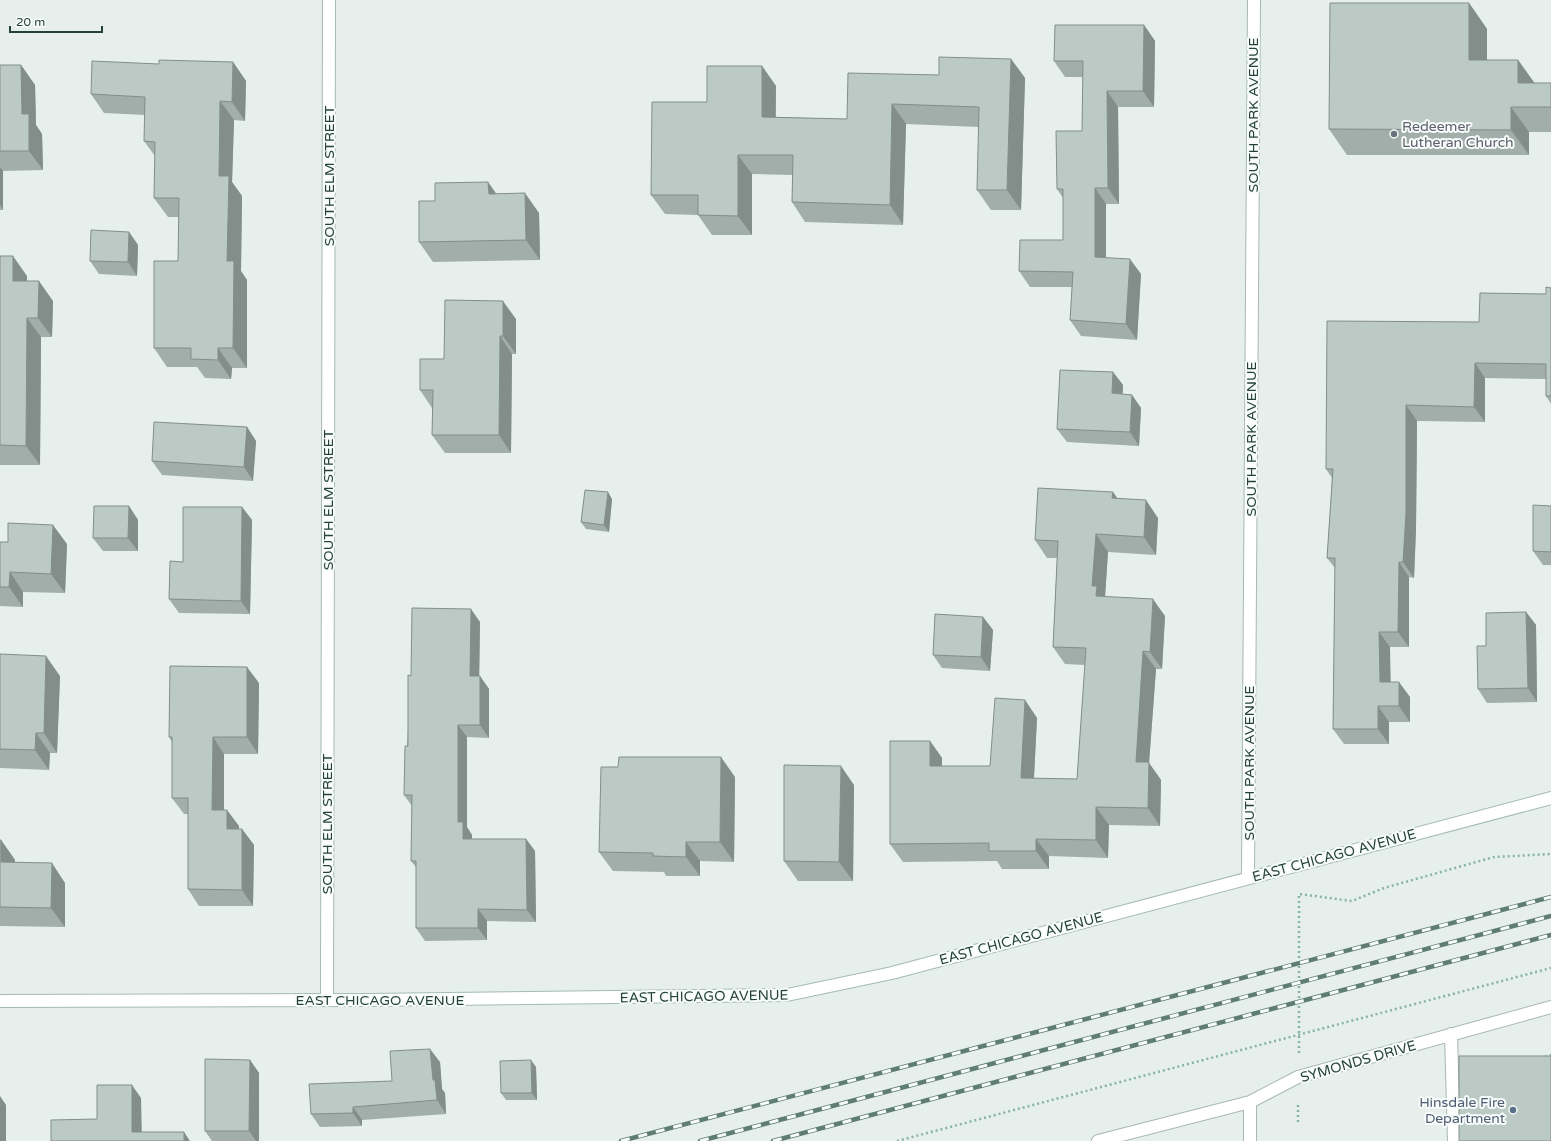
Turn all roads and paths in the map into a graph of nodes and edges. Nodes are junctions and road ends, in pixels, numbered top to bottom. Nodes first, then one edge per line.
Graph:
1 (329, 0) edge
2 (1254, 0) edge
3 (1551, 798) edge
4 (1551, 854) edge
5 (1248, 877) junction
6 (1551, 968) edge
7 (327, 1000) junction
8 (0, 1001) edge
9 (1551, 1007) edge
10 (1300, 1034) junction
11 (1451, 1034) junction
12 (1551, 1055) edge
13 (1543, 1057) edge
14 (1298, 1077) junction
15 (1250, 1102) junction
16 (1298, 1122) dead end
17 (897, 1141) edge
18 (1098, 1141) edge
19 (1250, 1141) edge
20 (1454, 1141) edge

1 - 7 street, SOUTH ELM STREET
2 - 5 street, SOUTH PARK AVENUE
3 - 5 street, EAST CHICAGO AVENUE
4 - 10 path
5 - 7 street, EAST CHICAGO AVENUE
6 - 10 path
7 - 8 street, EAST CHICAGO AVENUE
9 - 11 street, SYMONDS DRIVE
10 - 14 path
10 - 17 path
11 - 14 street, SYMONDS DRIVE
11 - 20 street
12 - 13 path
14 - 15 street, SYMONDS DRIVE
14 - 16 path
15 - 18 street, SYMONDS DRIVE
15 - 19 street

